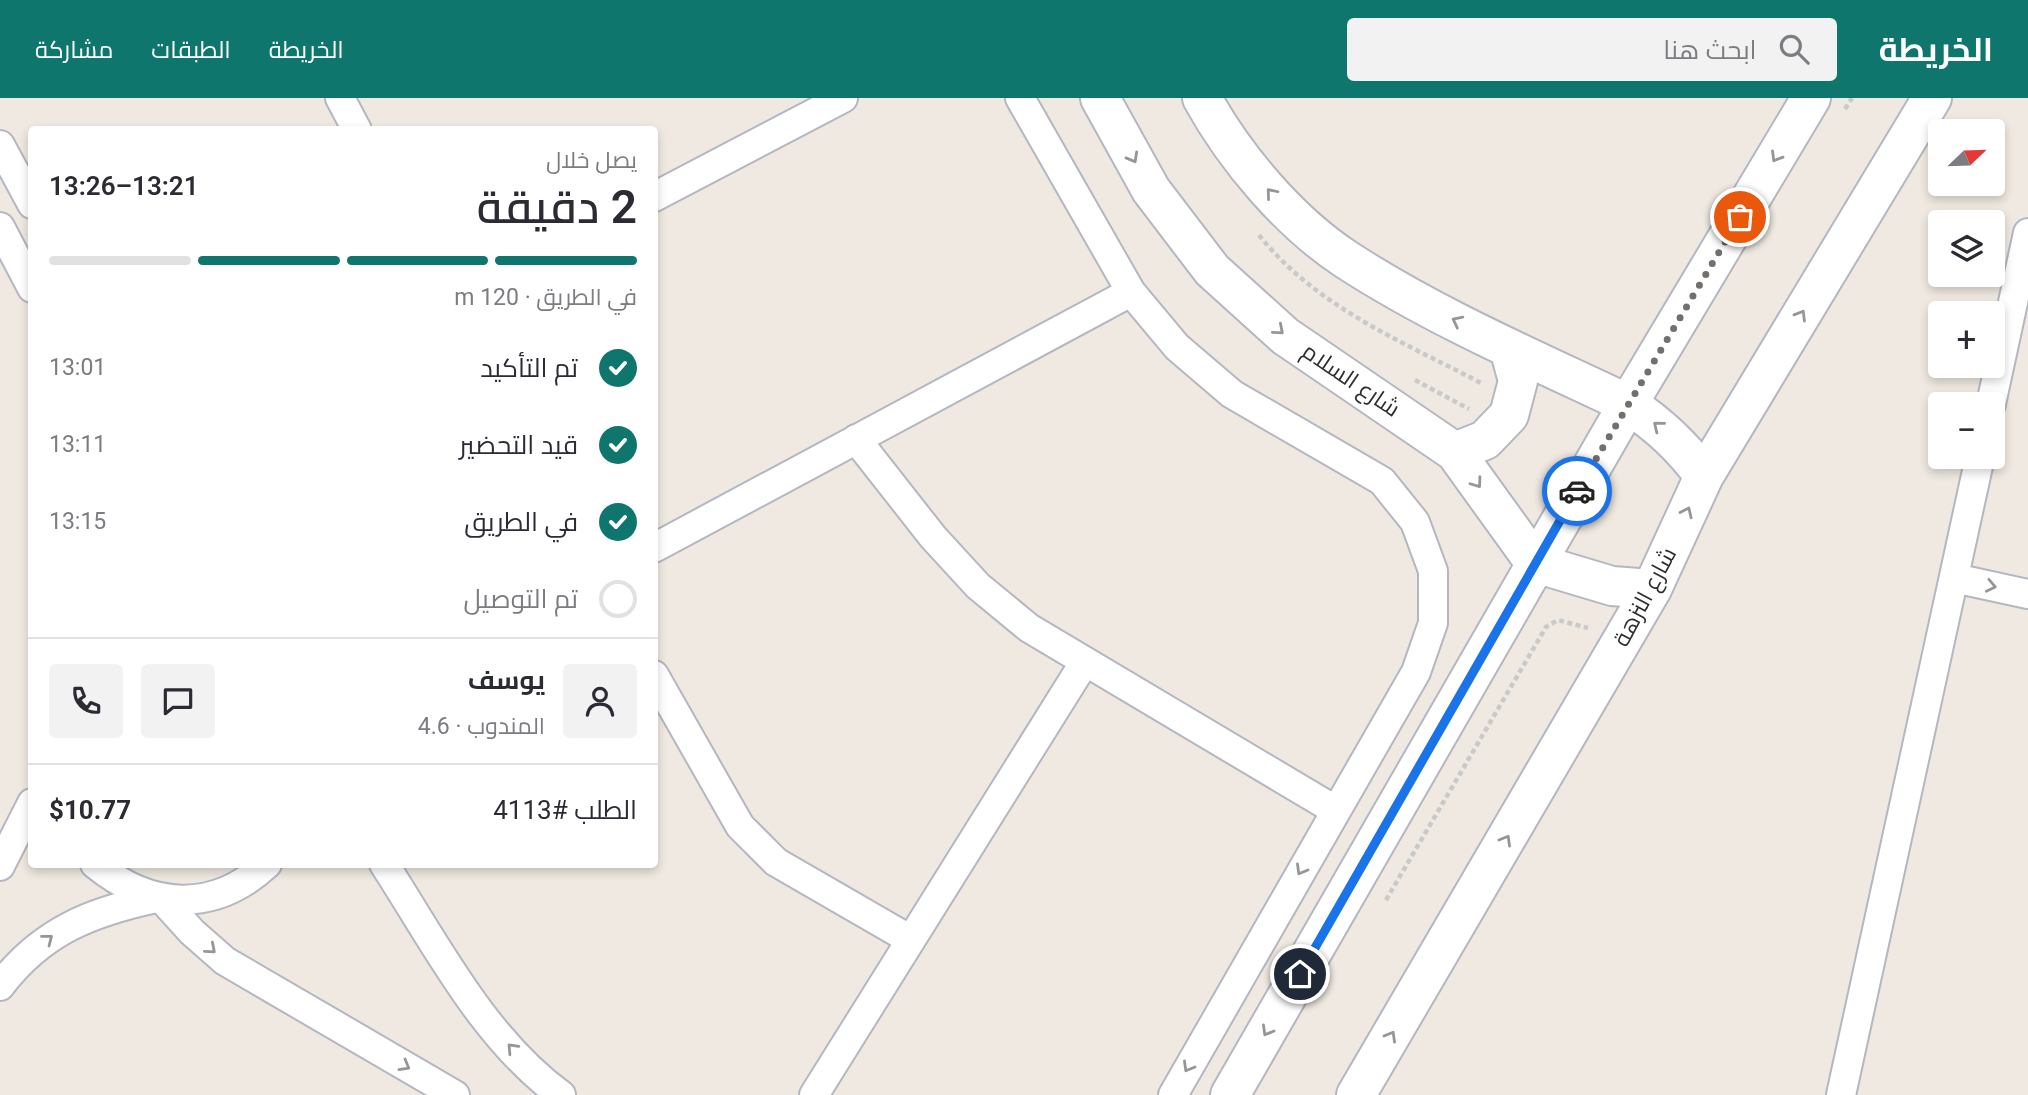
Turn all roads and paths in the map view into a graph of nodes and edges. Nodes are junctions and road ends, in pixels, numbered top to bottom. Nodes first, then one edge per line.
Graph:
1 (340, 98) edge
2 (843, 98) edge
3 (1020, 98) edge
4 (1100, 98) edge
5 (1202, 98) edge
6 (1852, 98) edge
7 (1932, 98) edge
8 (1824, 110) edge
9 (356, 126) edge
10 (0, 145) edge
11 (658, 195) edge
12 (28, 197) edge
13 (0, 227) edge
14 (2028, 233) edge
15 (28, 280) edge
16 (1131, 292) junction
17 (1509, 348) junction
18 (1414, 379) dead end
19 (1994, 392) edge
20 (1628, 404) junction
21 (1482, 412) dead end
22 (856, 439) junction
23 (1455, 452) junction
24 (1977, 469) edge
25 (1704, 476) junction
26 (658, 546) edge
27 (1535, 563) junction
28 (1954, 578) junction
29 (1652, 589) junction
30 (2028, 594) edge
31 (1582, 639) dead end
32 (1084, 663) junction
33 (658, 682) edge
34 (1335, 810) junction
35 (28, 811) edge
36 (0, 866) edge
37 (100, 868) edge
38 (263, 868) edge
39 (387, 868) edge
40 (160, 899) junction
41 (1384, 902) dead end
42 (911, 940) junction
43 (0, 986) edge
44 (455, 1095) edge
45 (561, 1095) edge
46 (814, 1095) edge
47 (1173, 1095) edge
48 (1230, 1095) edge
49 (1356, 1095) edge
50 (1841, 1095) edge

1 - 9 street
2 - 11 street
3 - 16 street
4 -> 23 main road, شارع السلام
17 -> 5 main road
6 - 8 path
25 -> 7 main road, شارع النزهة
8 -> 20 main road
10 - 12 street
13 - 15 street
14 - 19 street
16 - 22 street
16 - 34 street
17 - 20 main road
17 - 23 main road
18 - 21 path
25 -> 20 main road
20 - 27 main road
22 - 26 street
22 - 32 street
23 -> 27 main road, شارع السلام
24 - 28 street
29 -> 25 main road, شارع النزهة
27 - 29 main road
27 -> 48 main road
28 -> 30 street
28 - 50 street
49 -> 29 main road, شارع النزهة
31 - 41 path
32 - 34 street
32 - 42 street
33 - 42 street
34 -> 47 street
35 - 36 street
37 - 40 street
38 - 40 street
45 -> 39 street
43 -> 40 street
40 -> 44 street
42 - 46 street

